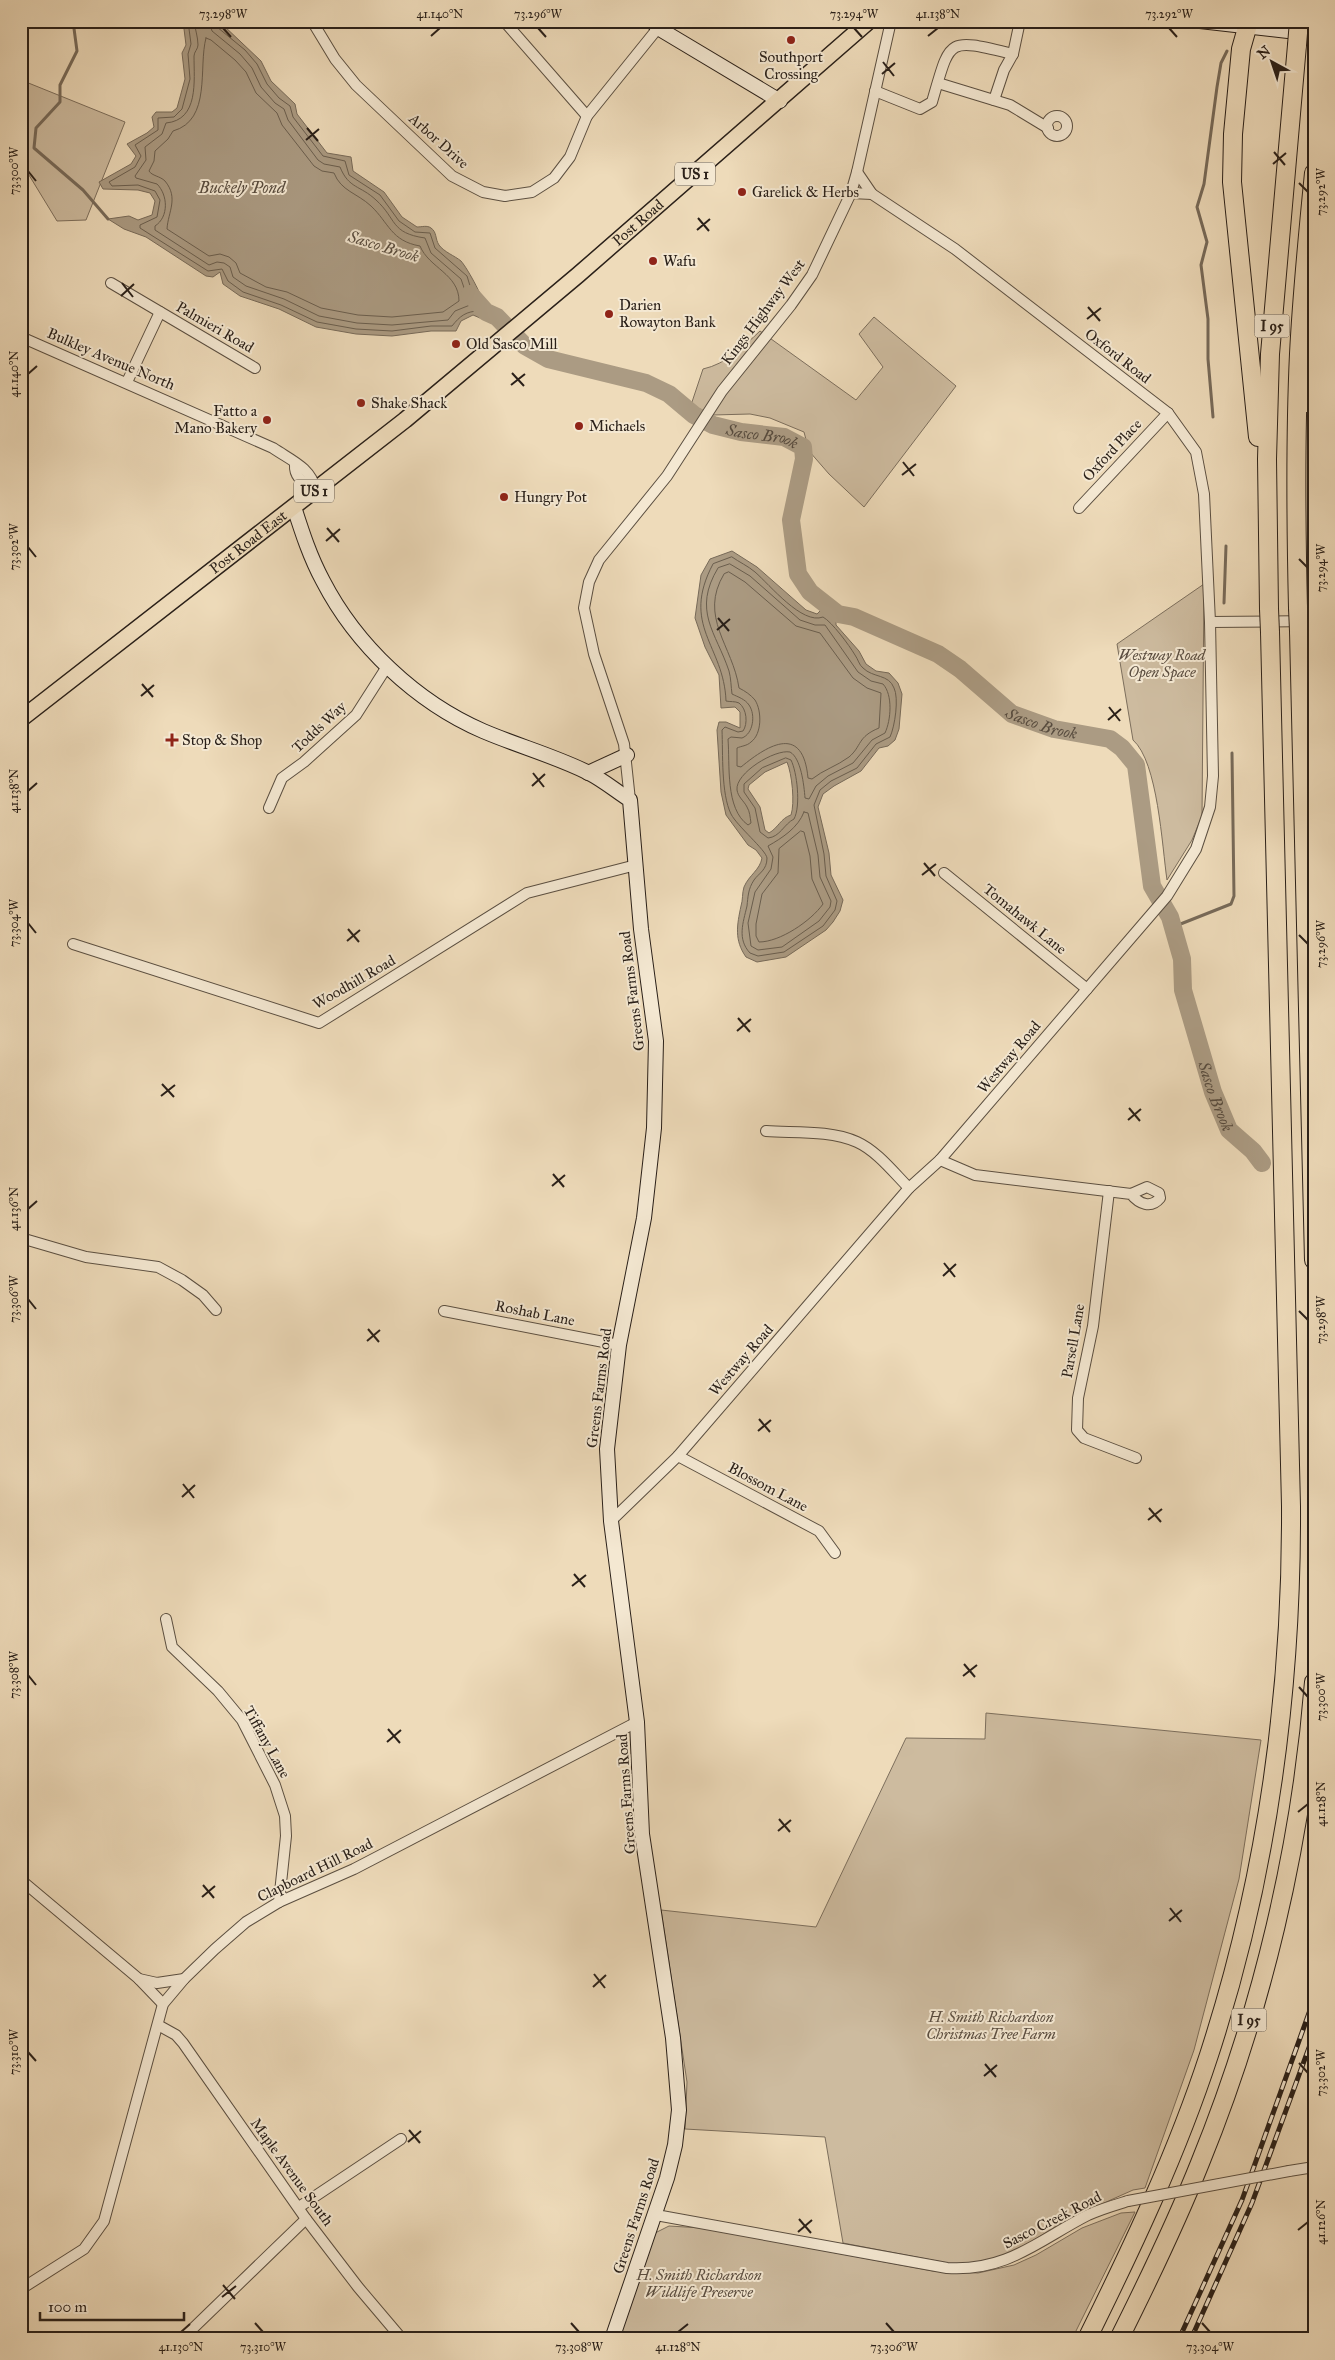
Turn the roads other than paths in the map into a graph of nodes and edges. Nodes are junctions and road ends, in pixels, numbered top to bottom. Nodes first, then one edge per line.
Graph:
1 (312, 21) edge
2 (504, 21) edge
3 (869, 21) edge
4 (891, 21) edge
5 (1020, 21) edge
6 (1200, 21) edge
7 (1299, 21) edge
8 (1247, 24) edge
9 (655, 25) edge
10 (1314, 34) edge
11 (1013, 54) junction
12 (938, 84) junction
13 (875, 91) junction
14 (994, 100) junction
15 (780, 101) junction
16 (587, 116) junction
17 (1048, 128) dead end
18 (857, 172) junction
19 (1314, 173) edge
20 (851, 194) junction
21 (872, 194) junction
22 (111, 283) dead end
23 (160, 312) junction
24 (21, 337) edge
25 (496, 345) joint
26 (1314, 353) edge
27 (255, 368) dead end
28 (127, 382) junction
29 (1168, 413) junction
30 (316, 490) junction
31 (1296, 495) junction
32 (294, 507) junction
33 (1079, 508) dead end
34 (599, 560) joint
35 (1268, 564) junction
36 (1314, 621) edge
37 (1210, 622) junction
38 (388, 665) junction
39 (21, 719) edge
40 (627, 755) junction
41 (588, 773) junction
42 (630, 800) junction
43 (269, 808) dead end
44 (636, 865) junction
45 (944, 873) dead end
46 (73, 944) dead end
47 (1087, 989) junction
48 (766, 1132) dead end
49 (940, 1160) junction
50 (909, 1188) junction
51 (1109, 1191) junction
52 (1131, 1194) dead end
53 (21, 1238) edge
54 (1314, 1260) edge
55 (216, 1310) dead end
56 (444, 1310) dead end
57 (620, 1345) junction
58 (678, 1456) junction
59 (1136, 1458) dead end
60 (611, 1521) junction
61 (835, 1553) dead end
62 (166, 1619) dead end
63 (1314, 1682) edge
64 (637, 1722) junction
65 (21, 1880) edge
66 (279, 1902) junction
67 (139, 1979) junction
68 (184, 1979) junction
69 (163, 2004) junction
70 (158, 2025) junction
71 (401, 2139) dead end
72 (1314, 2167) edge
73 (298, 2207) junction
74 (656, 2215) junction
75 (306, 2219) junction
76 (21, 2289) edge
77 (182, 2339) edge
78 (402, 2339) edge
79 (612, 2339) edge
80 (1087, 2339) edge
81 (1119, 2339) edge

1 - 16 street, Arbor Drive
2 - 16 street
3 - 15 main road, Post Road / US 1
4 - 13 street, Kings Highway West
5 - 11 street
6 - 8 street
7 - 35 highway, I 95, bridge
8 - 10 street
8 - 35 highway
9 - 15 street
9 - 16 street, Arbor Drive
11 - 12 street
11 - 14 street
12 - 13 street
12 - 14 street
13 - 18 street, Kings Highway West
14 - 17 street
15 - 25 main road, Post Road / US 1
18 - 20 street, Kings Highway West
18 - 21 street, Oxford Road
19 - 31 highway, I 95
20 - 21 street
20 - 34 street, Kings Highway West
21 - 29 street, Oxford Road
22 - 23 street, Palmieri Road
23 - 27 street, Palmieri Road
23 - 28 street, Palmieri Road
24 - 28 street, Bulkley Avenue North
25 - 30 main road, Post Road East / US 1
26 - 31 highway
28 - 30 street, Bulkley Avenue North
29 - 33 street, Oxford Place
29 - 37 street, Oxford Road
30 - 32 main road, Post Road East / US 1
31 - 54 highway, I 95, bridge
32 - 38 street
32 - 39 main road, Post Road East / US 1
34 - 40 street, Greens Farms Road
35 - 80 highway, I 95, bridge
36 - 37 street
37 - 47 street, Westway Road
38 - 41 street
38 - 43 street, Todds Way
40 - 41 street
40 - 42 street, Greens Farms Road
41 - 42 street
42 - 44 street, Greens Farms Road
44 - 46 street, Woodhill Road
44 - 57 street, Greens Farms Road
45 - 47 street, Tomahawk Lane
47 - 49 street, Westway Road
48 - 50 street
49 - 50 street, Westway Road
49 - 51 street
50 - 58 street, Westway Road
51 - 52 street
51 - 59 street, Parsell Lane
53 - 55 street
56 - 57 street, Roshab Lane
57 - 60 street, Greens Farms Road
58 - 60 street, Westway Road
58 - 61 street, Blossom Lane
60 - 64 street, Greens Farms Road
62 - 66 street, Tiffany Lane
63 - 81 highway, I 95
64 - 66 street, Clapboard Hill Road
64 - 74 street, Greens Farms Road
65 - 67 street
66 - 68 street, Clapboard Hill Road
67 - 68 street
67 - 69 street
68 - 69 street, Clapboard Hill Road
69 - 70 street, Clapboard Hill Road
70 - 73 street, Maple Avenue South
70 - 76 street, Clapboard Hill Road
71 - 73 street
72 - 74 street, Sasco Creek Road, bridge
73 - 75 street, Maple Avenue South
74 - 79 street, Greens Farms Road
75 - 77 street
75 - 78 street, Maple Avenue South

